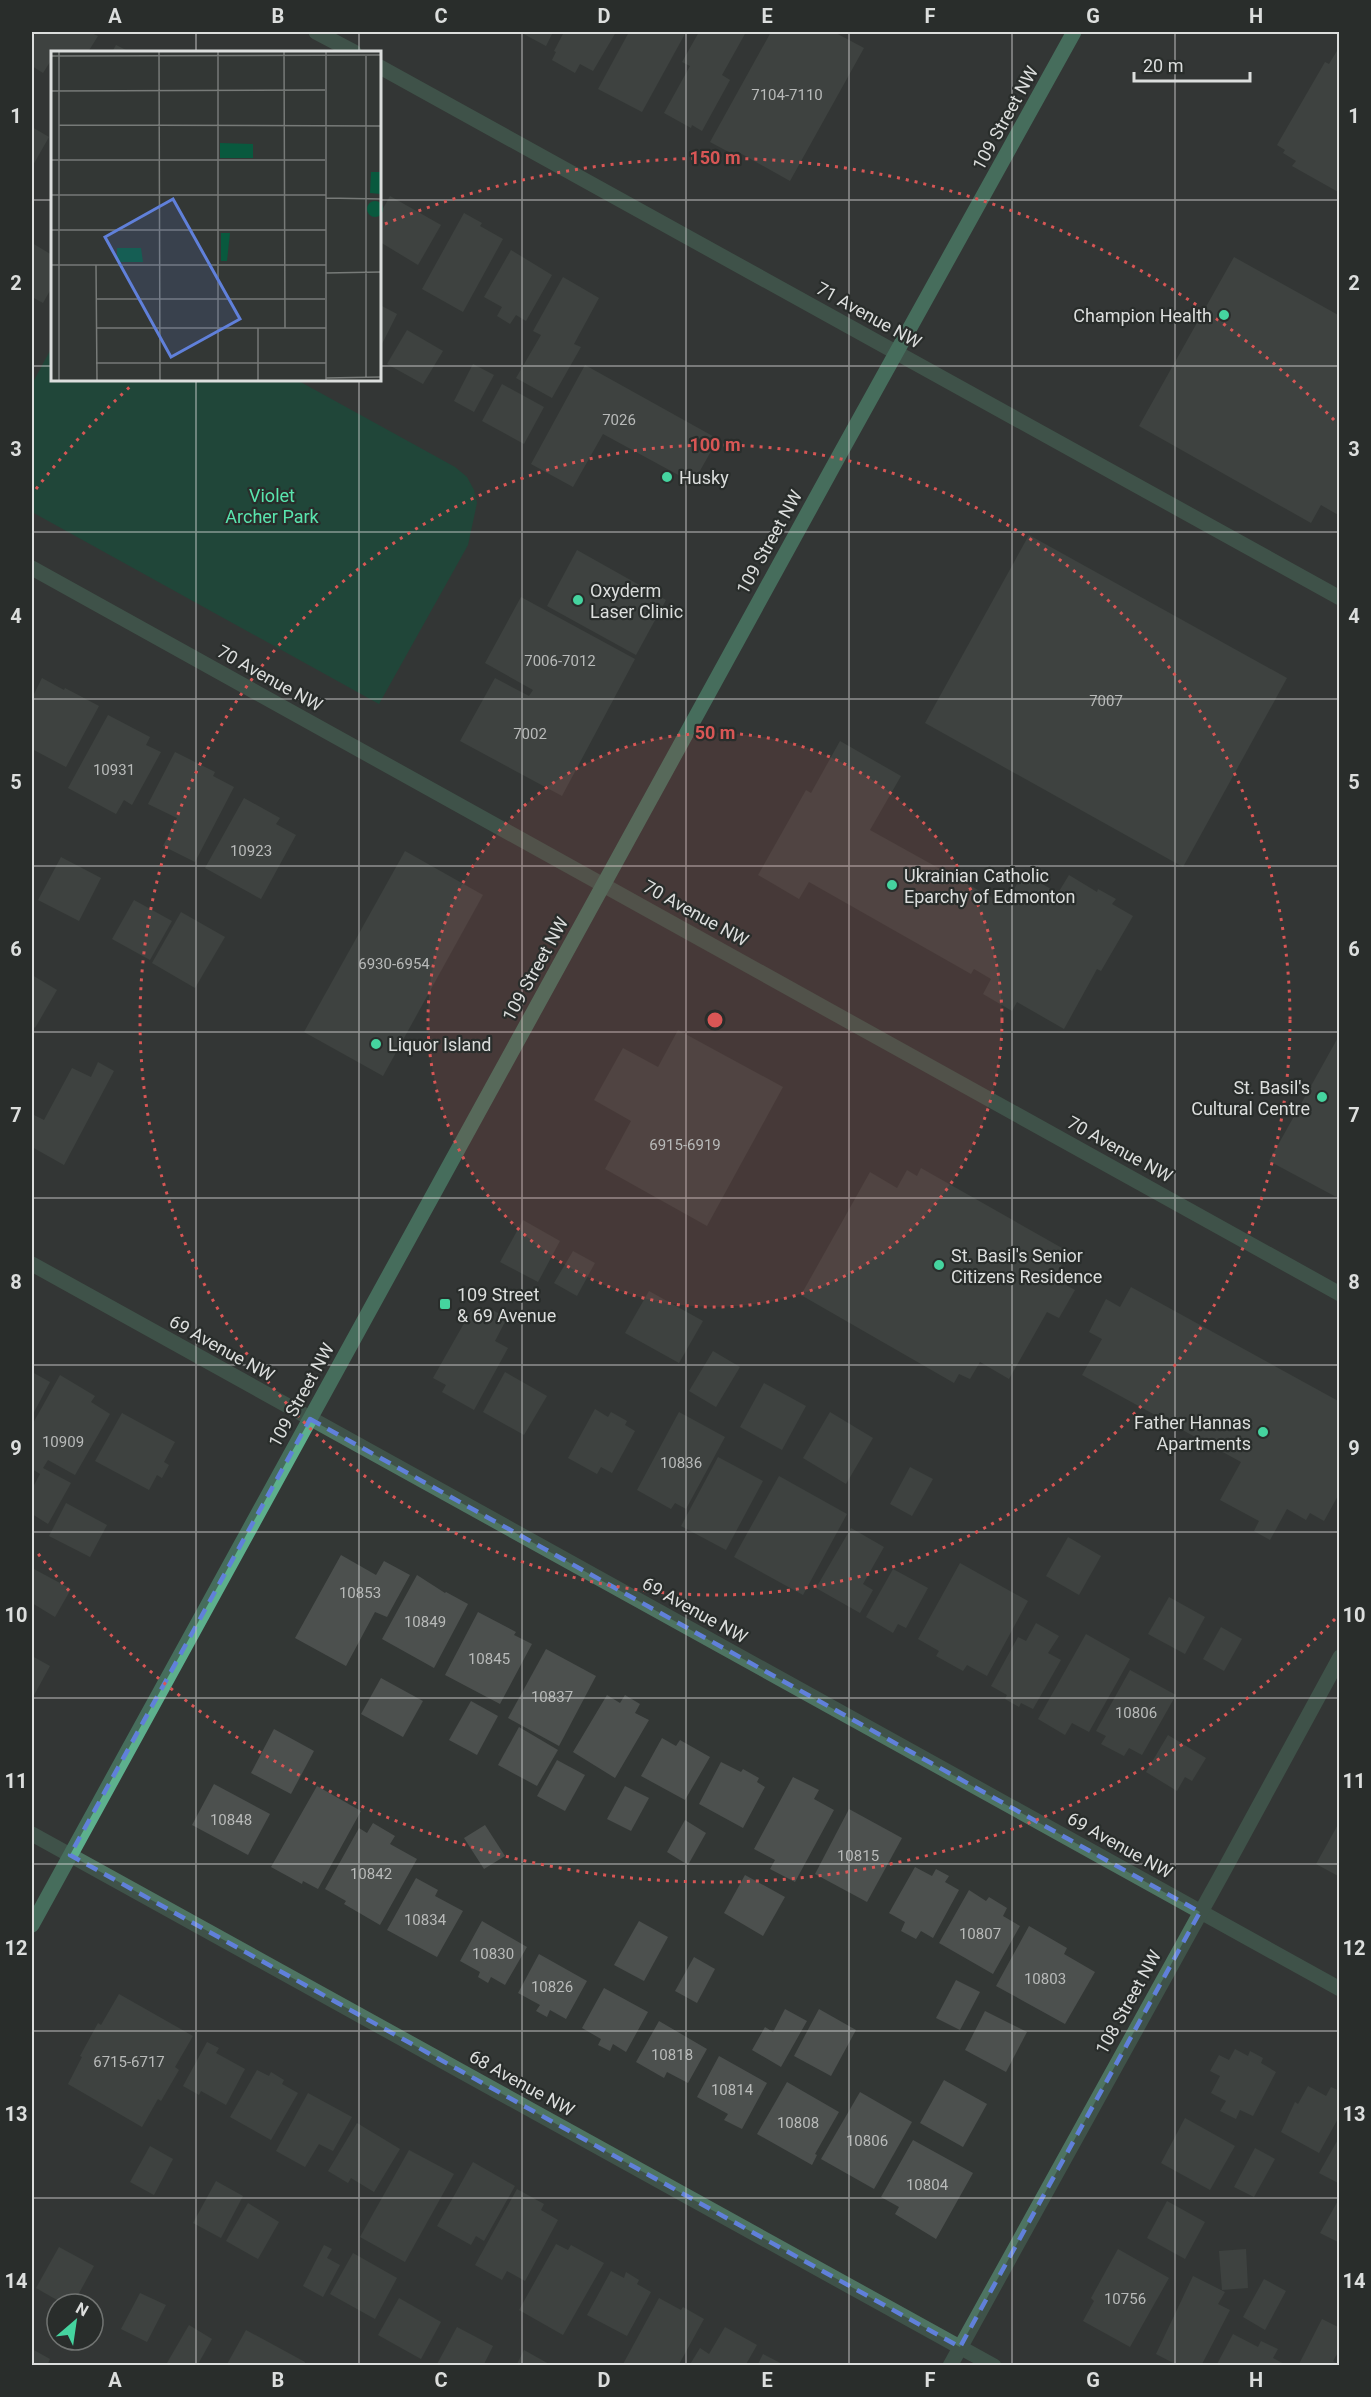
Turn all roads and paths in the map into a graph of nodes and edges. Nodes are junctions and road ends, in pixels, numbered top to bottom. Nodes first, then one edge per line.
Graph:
1 (316, 32) edge
2 (1074, 32) edge
3 (352, 51) edge
4 (381, 68) edge
5 (897, 353) junction
6 (32, 568) edge
7 (1340, 598) edge
8 (604, 884) junction
9 (32, 1264) edge
10 (1340, 1294) edge
11 (309, 1419) junction
12 (1340, 1657) edge
13 (32, 1834) edge
14 (70, 1855) junction
15 (1200, 1912) junction
16 (32, 1925) edge
17 (1340, 1989) edge
18 (960, 2347) junction
19 (950, 2366) edge
20 (993, 2366) edge

1 - 3 street
2 - 5 main road, 109 Street NW
4 - 5 street, 71 Avenue NW
5 - 7 street, 71 Avenue NW
5 - 8 main road, 109 Street NW
6 - 8 street, 70 Avenue NW
8 - 10 street, 70 Avenue NW
8 - 11 main road, 109 Street NW
9 - 11 street, 69 Avenue NW
11 - 14 main road, 109 Street NW
11 - 15 street, 69 Avenue NW
12 - 15 street, 108 Street NW
13 - 14 street, 68 Avenue NW
14 - 16 main road, 109 Street NW
14 - 18 street, 68 Avenue NW
15 - 17 street, 69 Avenue NW
15 - 18 street, 108 Street NW
18 - 19 street, 108 Street NW
18 - 20 street, 68 Avenue NW

